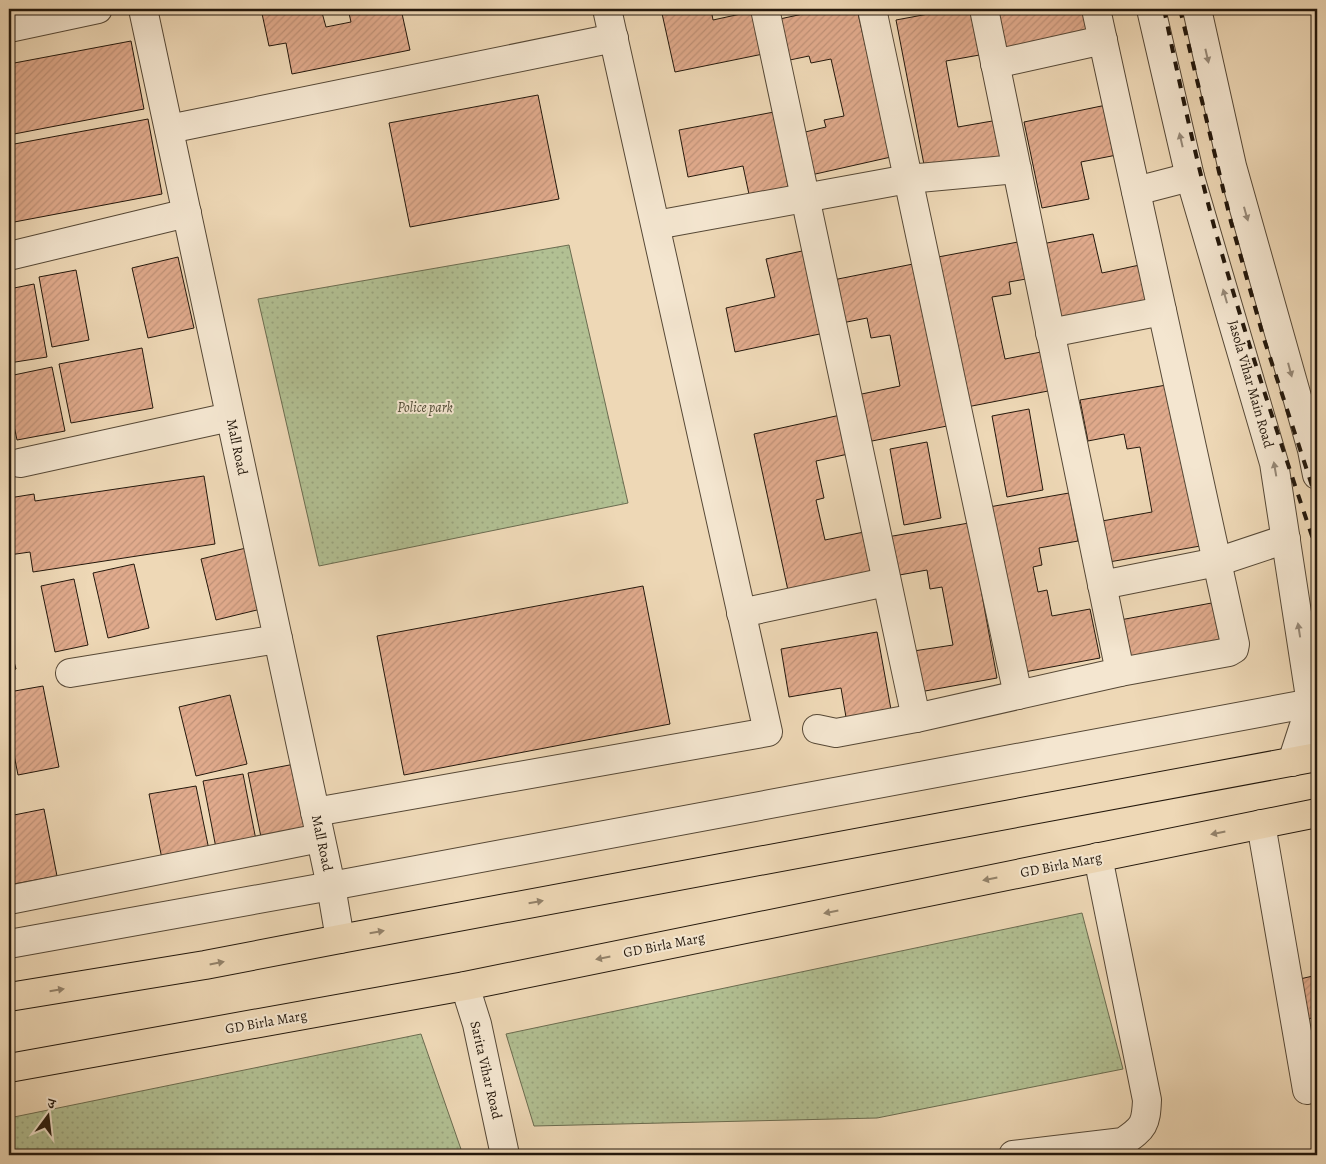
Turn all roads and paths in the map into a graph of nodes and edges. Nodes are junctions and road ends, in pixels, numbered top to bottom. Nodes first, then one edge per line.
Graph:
1 (98, 9) edge
2 (143, 9) edge
3 (607, 9) edge
4 (765, 9) edge
5 (872, 9) edge
6 (984, 9) edge
7 (1096, 9) edge
8 (1151, 9) edge
9 (1197, 9) edge
10 (9, 28) edge
11 (614, 38) junction
12 (1103, 40) junction
13 (995, 64) junction
14 (169, 129) junction
15 (1017, 169) junction
16 (1190, 177) junction
17 (908, 179) junction
18 (1136, 191) junction
19 (805, 198) junction
20 (187, 213) junction
21 (656, 225) junction
22 (9, 256) edge
23 (1162, 311) junction
24 (1050, 333) junction
25 (230, 417) junction
26 (20, 462) dead end
27 (1317, 475) edge
28 (1286, 539) junction
29 (1217, 562) junction
30 (886, 582) junction
31 (1102, 585) junction
32 (741, 614) junction
33 (278, 638) junction
34 (1120, 672) junction
35 (70, 673) dead end
36 (1018, 695) junction
37 (1314, 703) edge
38 (916, 718) junction
39 (817, 729) dead end
40 (1304, 760) edge
41 (1317, 813) edge
42 (1261, 824) junction
43 (318, 825) junction
44 (1098, 857) junction
45 (331, 886) junction
46 (9, 900) edge
47 (340, 939) junction
48 (9, 944) edge
49 (465, 986) junction
50 (9, 997) edge
51 (9, 1068) edge
52 (1308, 1090) dead end
53 (505, 1155) edge
54 (1014, 1155) edge

1 - 10 street
2 - 14 street, Mall Road
3 - 11 street
4 - 19 street
5 - 17 street
6 - 13 street
7 - 12 street
16 -> 8 street, Jasola Vihar Main Road
9 -> 27 street
11 - 14 street
11 - 21 street
12 - 13 street
12 - 18 street
13 - 15 street
14 - 20 street, Mall Road
15 - 17 street
15 - 24 street
16 - 18 street
28 -> 16 street, Jasola Vihar Main Road
17 - 19 street
17 - 36 street
18 - 23 street
19 - 21 street
19 - 30 street
20 - 22 street
20 - 25 street, Mall Road
21 - 32 street
23 - 24 street
23 - 29 street
24 - 31 street
25 - 26 street
25 - 33 street, Mall Road
28 - 29 street
37 -> 28 street, Jasola Vihar Main Road
29 - 31 street
29 - 34 street
30 - 32 street
30 - 38 street
31 - 34 street
32 - 43 street
33 - 35 street
33 - 43 street, Mall Road
34 - 36 street
36 - 38 street
37 - 40 street, Jasola Vihar Main Road
37 - 45 street
38 - 39 street
47 -> 40 main road
41 - 42 main road, GD Birla Marg
42 -> 44 main road, GD Birla Marg
42 - 52 street
43 - 45 street, Mall Road
43 - 46 street
44 -> 49 main road, GD Birla Marg
44 - 54 street
45 - 47 street, Mall Road
45 - 48 street
50 -> 47 main road
49 - 51 main road, GD Birla Marg
49 - 53 street, Sarita Vihar Road

